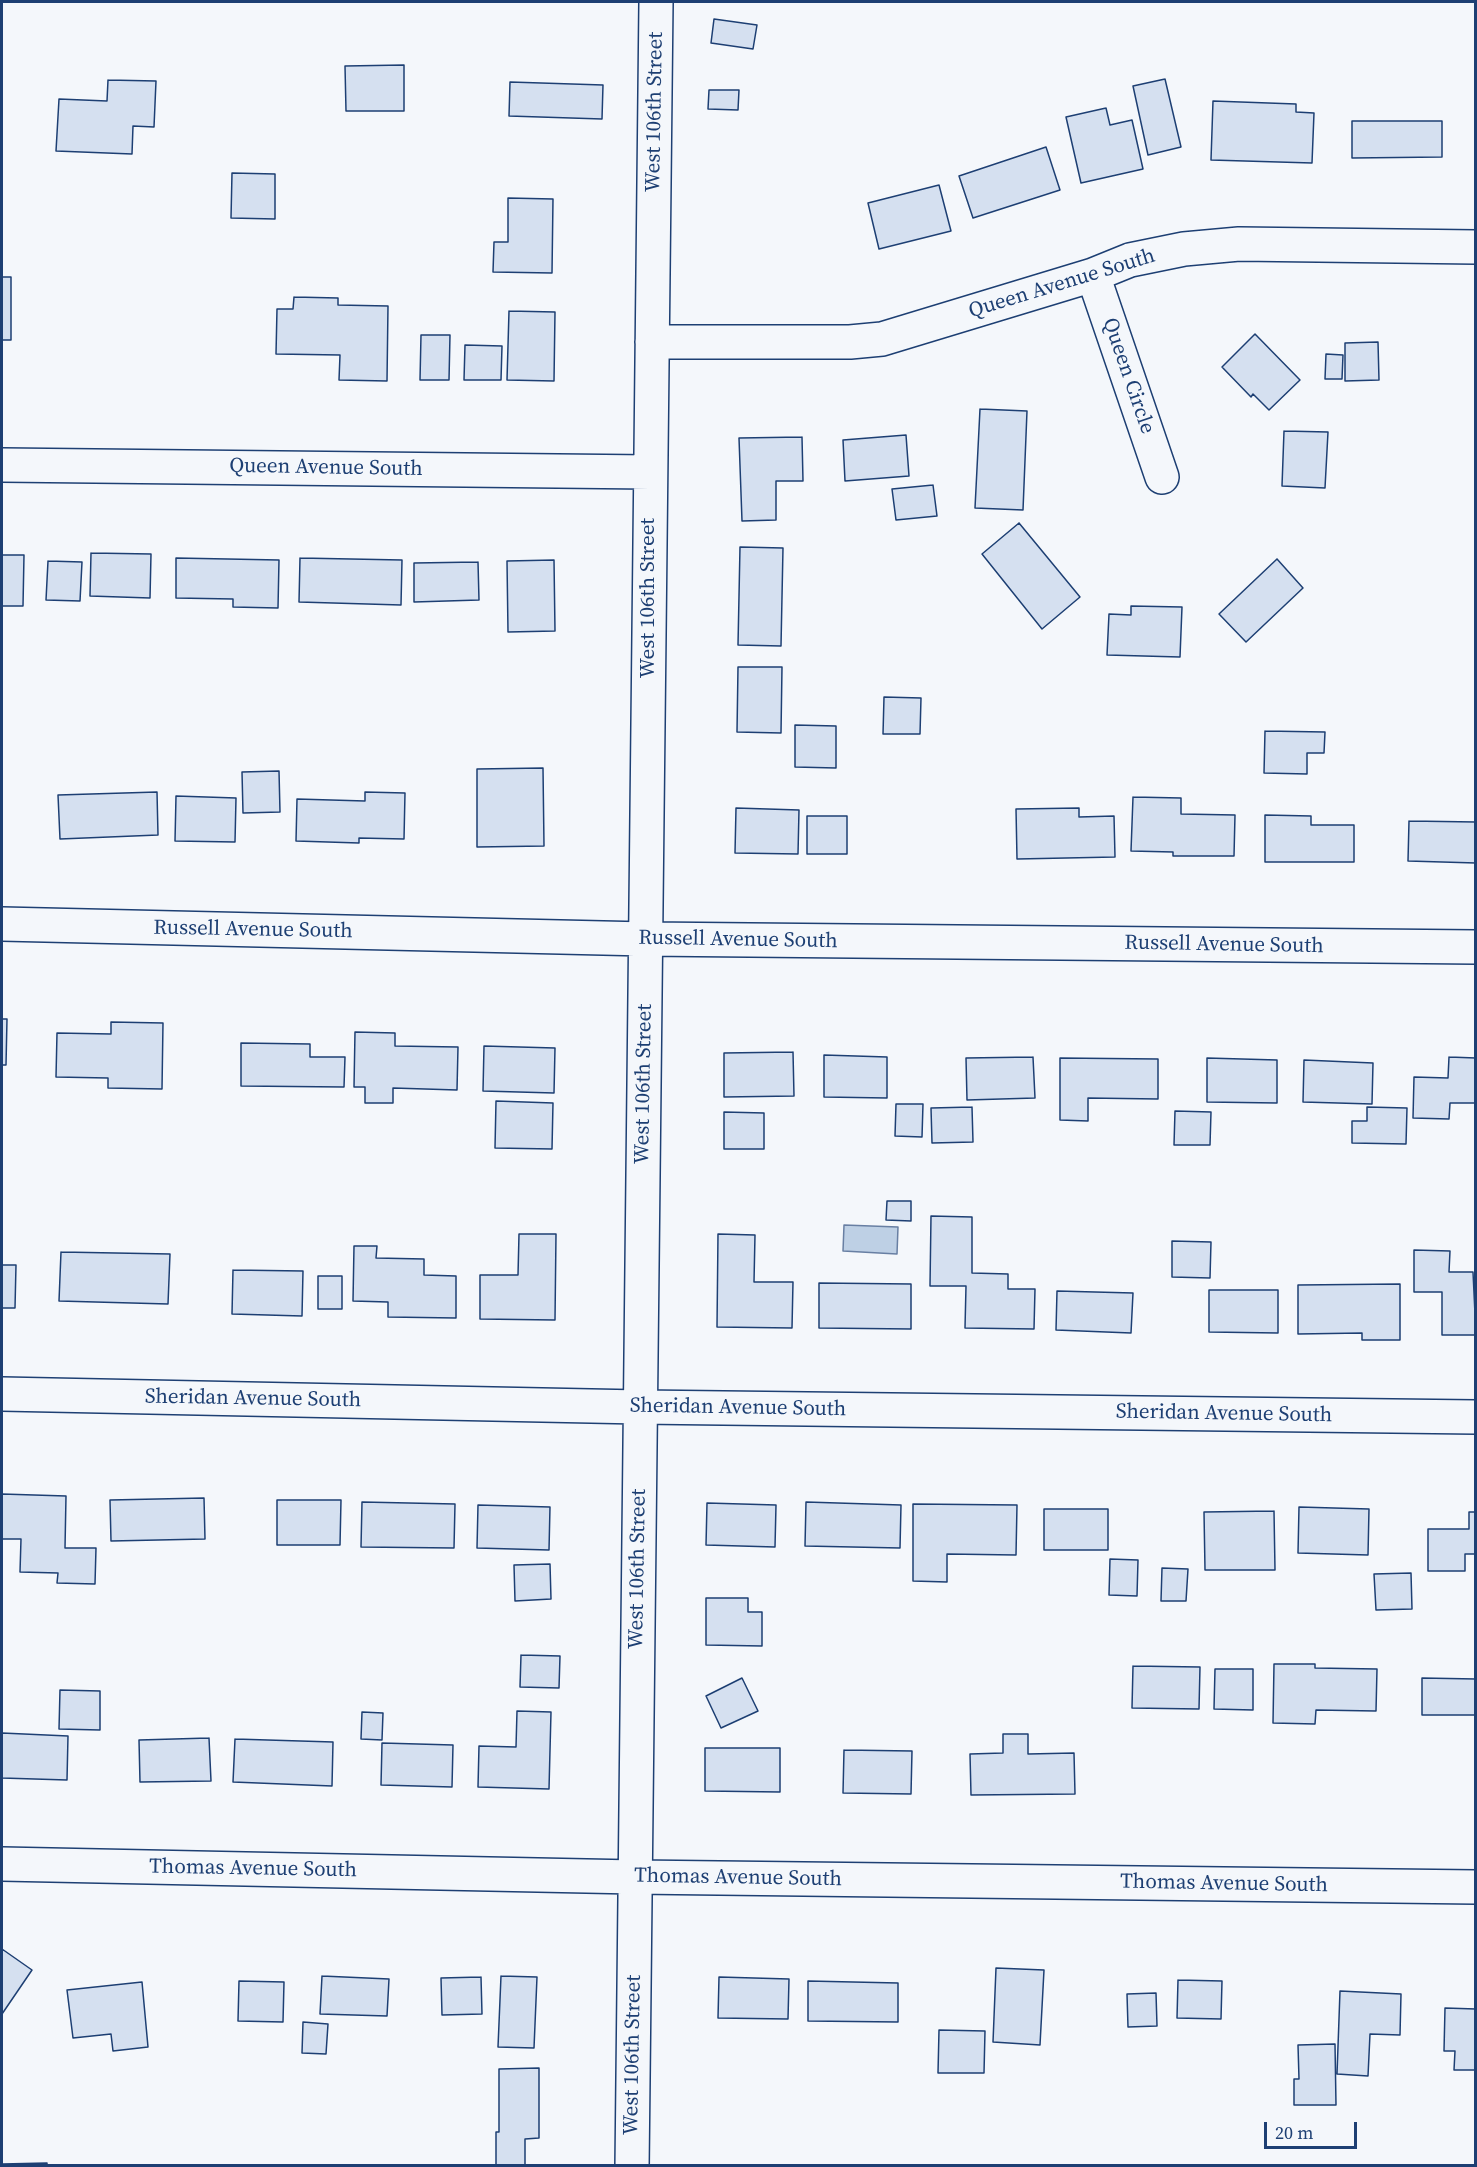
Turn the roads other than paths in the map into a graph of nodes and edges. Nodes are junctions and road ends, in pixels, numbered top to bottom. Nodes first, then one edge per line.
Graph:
1 (656, 2) edge
2 (1476, 247) edge
3 (1093, 274) junction
4 (652, 342) junction
5 (2, 465) edge
6 (650, 472) junction
7 (1162, 477) dead end
8 (2, 924) edge
9 (646, 939) junction
10 (1476, 947) edge
11 (2, 1394) edge
12 (640, 1407) junction
13 (1476, 1417) edge
14 (2, 1864) edge
15 (635, 1877) junction
16 (1476, 1887) edge
17 (632, 2166) edge

1 - 4 street, West 106th Street
2 - 3 street, Queen Avenue South
3 - 4 street, Queen Avenue South
3 - 7 street, Queen Circle
4 - 6 street, West 106th Street
5 - 6 street, Queen Avenue South
6 - 9 street, West 106th Street
8 - 9 street, Russell Avenue South
9 - 10 street, Russell Avenue South
9 - 12 street, West 106th Street
11 - 12 street, Sheridan Avenue South
12 - 13 street, Sheridan Avenue South
12 - 15 street, West 106th Street
14 - 15 street, Thomas Avenue South
15 - 16 street, Thomas Avenue South
15 - 17 street, West 106th Street

